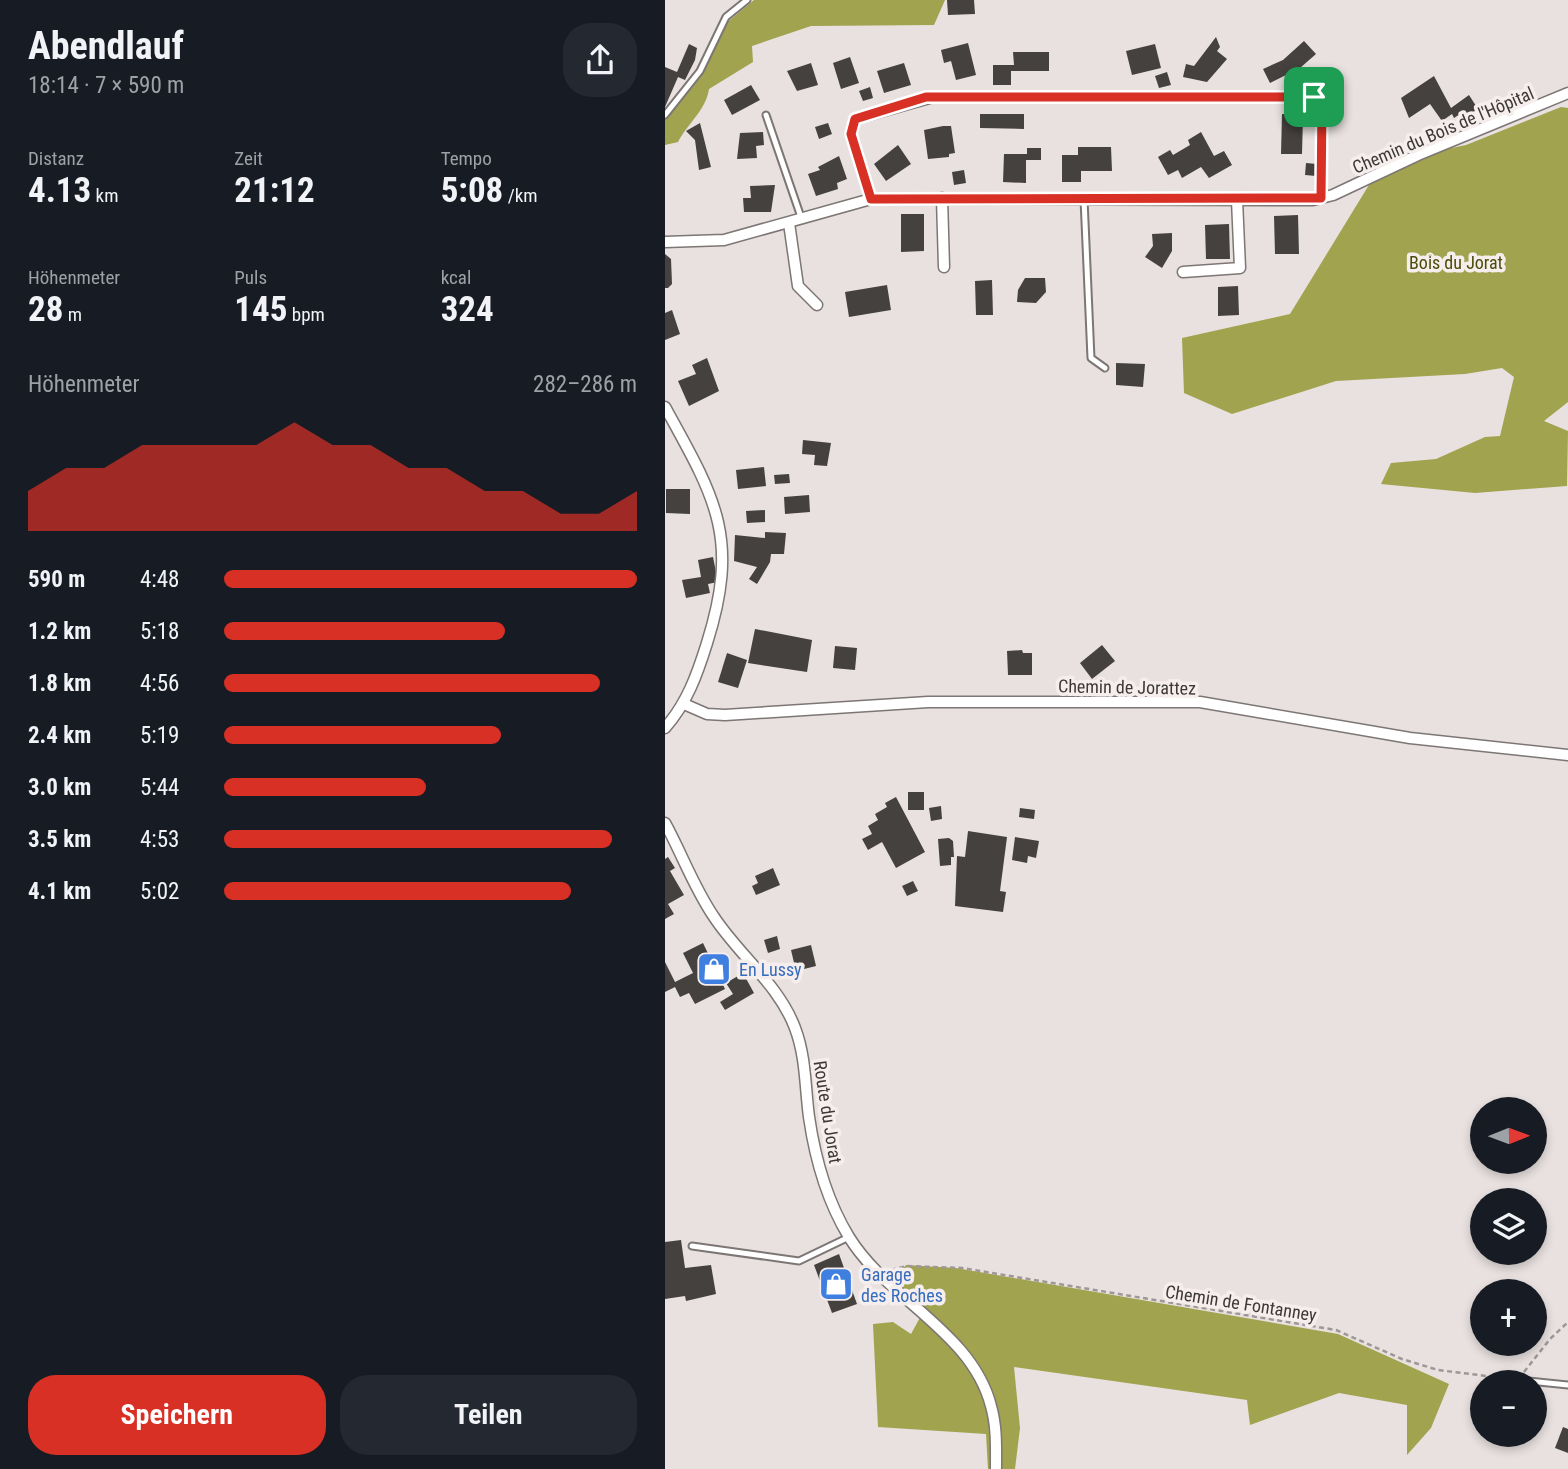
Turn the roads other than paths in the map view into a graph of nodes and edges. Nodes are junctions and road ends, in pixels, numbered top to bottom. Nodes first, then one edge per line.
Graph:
1 (747, 0) edge
2 (1568, 93) edge
3 (665, 115) edge
4 (766, 116) dead end
5 (942, 198) junction
6 (1321, 198) junction
7 (871, 199) junction
8 (1084, 199) junction
9 (1237, 200) junction
10 (802, 220) junction
11 (789, 223) junction
12 (665, 242) edge
13 (944, 267) dead end
14 (1183, 272) dead end
15 (817, 305) dead end
16 (1105, 368) dead end
17 (665, 407) edge
18 (684, 704) junction
19 (665, 729) edge
20 (1568, 755) edge
21 (665, 823) edge
22 (849, 1237) junction
23 (692, 1245) dead end
24 (1547, 1383) edge
25 (1568, 1385) edge
26 (996, 1469) edge

1 - 3 lane
2 - 6 street, Chemin du Bois de l'Hôpital
4 - 10 lane
5 - 7 street, Chemin du Bois de l'Hôpital
5 - 8 street, Chemin du Bois de l'Hôpital
5 - 13 street
6 - 7 street
6 - 9 street, Chemin du Bois de l'Hôpital
7 - 10 street, Chemin du Bois de l'Hôpital
8 - 9 street, Chemin du Bois de l'Hôpital
8 - 16 lane
9 - 14 street
10 - 11 street, Chemin du Bois de l'Hôpital
11 - 12 street, Chemin du Bois de l'Hôpital
11 - 15 street
17 - 18 street
18 - 19 street
18 - 20 street, Chemin de Jorattez
21 - 22 street, Route du Jorat
22 - 23 lane
22 - 26 street, Route du Jorat
24 - 25 lane

